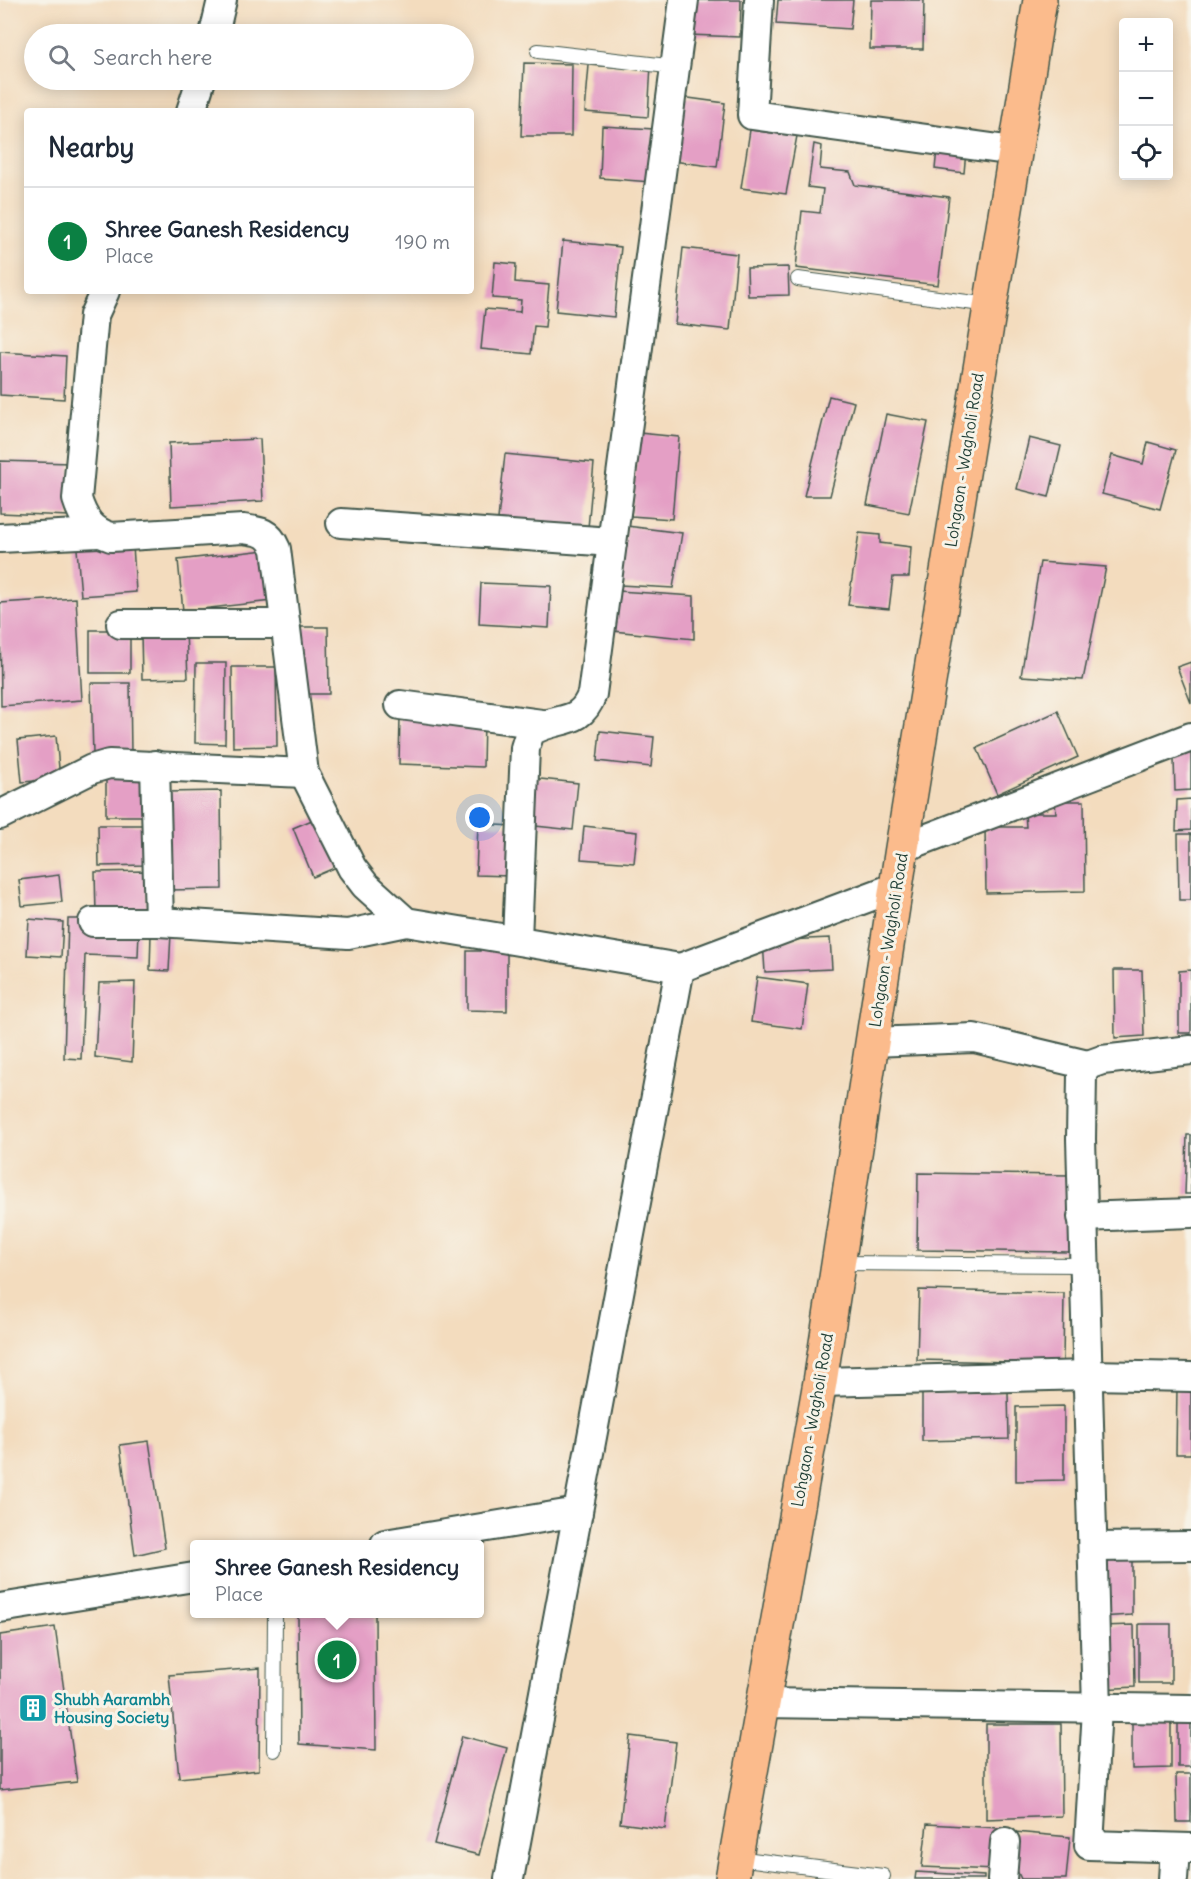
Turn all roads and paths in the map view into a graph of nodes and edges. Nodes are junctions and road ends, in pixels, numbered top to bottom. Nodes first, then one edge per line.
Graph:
1 (222, 0) edge
2 (684, 0) edge
3 (759, 0) edge
4 (1040, 0) edge
5 (216, 24) edge
6 (538, 51) dead end
7 (676, 67) junction
8 (198, 90) edge
9 (192, 108) edge
10 (1014, 151) junction
11 (798, 279) dead end
12 (104, 294) edge
13 (989, 305) junction
14 (341, 523) dead end
15 (98, 533) junction
16 (0, 538) edge
17 (612, 542) junction
18 (121, 624) dead end
19 (285, 624) junction
20 (400, 705) dead end
21 (542, 724) junction
22 (1191, 737) edge
23 (155, 765) junction
24 (304, 773) junction
25 (0, 814) edge
26 (902, 848) junction
27 (896, 887) junction
28 (93, 922) dead end
29 (159, 922) junction
30 (406, 922) junction
31 (517, 939) junction
32 (680, 968) junction
33 (872, 1042) junction
34 (1191, 1050) edge
35 (1088, 1065) junction
36 (1191, 1213) edge
37 (1082, 1217) junction
38 (838, 1263) junction
39 (1085, 1265) junction
40 (1090, 1375) junction
41 (1191, 1377) edge
42 (820, 1382) junction
43 (578, 1512) junction
44 (414, 1540) edge
45 (1191, 1546) edge
46 (1093, 1547) junction
47 (190, 1577) edge
48 (0, 1608) edge
49 (275, 1618) edge
50 (762, 1703) junction
51 (1097, 1709) junction
52 (1191, 1709) edge
53 (274, 1750) dead end
54 (1005, 1842) dead end
55 (1183, 1848) edge
56 (734, 1869) edge
57 (883, 1876) dead end
58 (509, 1879) edge
59 (1002, 1879) edge
60 (1173, 1879) edge

1 - 5 street
2 - 7 street
3 - 10 street
4 - 10 main road, Lohgaon - Wagholi Road
6 - 7 lane
7 - 17 street
8 - 9 street
10 - 13 main road, Lohgaon - Wagholi Road
11 - 13 lane
12 - 15 street
13 - 26 main road, Lohgaon - Wagholi Road
14 - 17 street
15 - 16 street
15 - 19 street
17 - 21 street
18 - 19 street
19 - 24 street
20 - 21 street
21 - 31 street
22 - 26 street
23 - 24 street
23 - 25 street
23 - 29 street
24 - 30 street
26 - 27 main road, Lohgaon - Wagholi Road
27 - 32 street
27 - 33 main road, Lohgaon - Wagholi Road
28 - 29 street
29 - 30 street
30 - 31 street
31 - 32 street
32 - 43 street
33 - 35 street
33 - 38 main road, Lohgaon - Wagholi Road
34 - 35 street
35 - 37 street
36 - 37 street
37 - 39 street
38 - 39 lane
38 - 42 main road, Lohgaon - Wagholi Road
39 - 40 street
40 - 41 street
40 - 42 street
40 - 46 street
42 - 50 main road, Lohgaon - Wagholi Road
43 - 44 street
43 - 58 street
45 - 46 street
46 - 51 street
47 - 48 street
49 - 53 lane
50 - 51 street
50 - 56 main road, Lohgaon - Wagholi Road
51 - 52 street
51 - 55 street
54 - 59 street
55 - 60 street
56 - 57 lane

